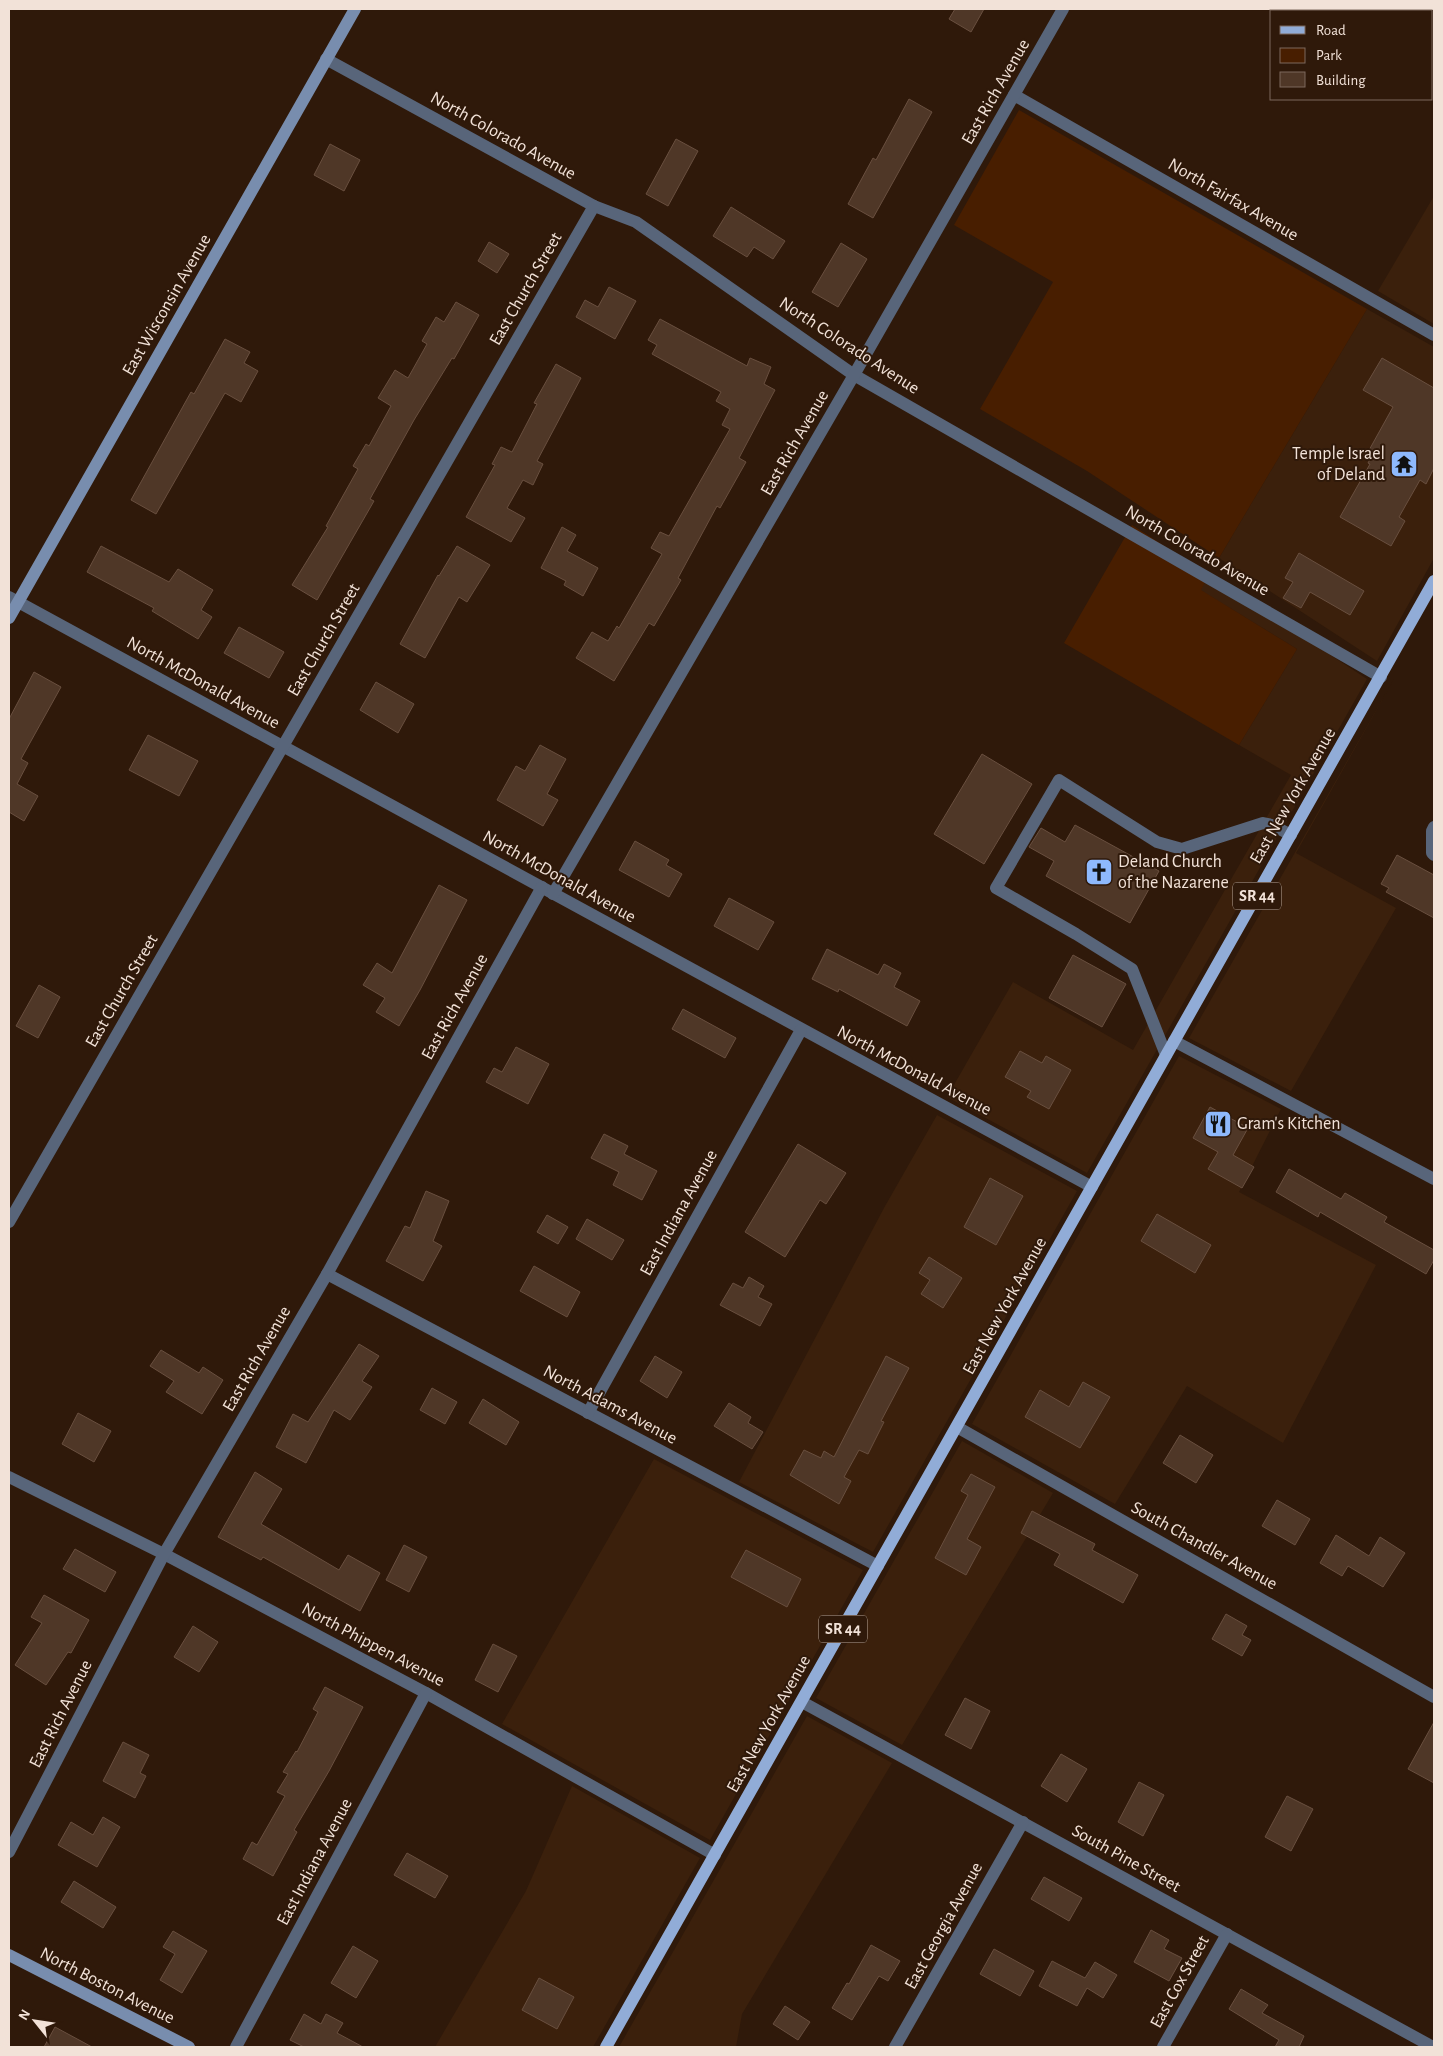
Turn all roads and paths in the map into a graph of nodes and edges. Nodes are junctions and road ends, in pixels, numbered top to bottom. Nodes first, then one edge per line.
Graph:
1 (355, 9) edge
2 (1063, 9) edge
3 (326, 59) junction
4 (1014, 95) junction
5 (594, 206) junction
6 (1434, 335) edge
7 (854, 375) junction
8 (1434, 581) edge
9 (13, 599) edge
10 (9, 618) edge
11 (1382, 677) junction
12 (283, 746) junction
13 (1434, 827) edge
14 (1291, 835) junction
15 (1434, 855) edge
16 (542, 887) junction
17 (553, 894) junction
18 (801, 1030) junction
19 (1174, 1041) junction
20 (1166, 1055) junction
21 (1433, 1174) edge
22 (1092, 1187) junction
23 (9, 1222) edge
24 (327, 1274) junction
25 (588, 1413) junction
26 (957, 1427) junction
27 (9, 1477) edge
28 (164, 1554) junction
29 (878, 1566) junction
30 (426, 1693) junction
31 (1434, 1696) edge
32 (802, 1702) junction
33 (1022, 1822) junction
34 (9, 1852) edge
35 (715, 1855) junction
36 (1227, 1934) junction
37 (9, 1955) edge
38 (189, 2047) edge
39 (236, 2047) edge
40 (606, 2047) edge
41 (895, 2047) edge
42 (1164, 2047) edge
43 (1433, 2047) edge

1 - 3 street, East Wisconsin Avenue
2 - 4 street, East Rich Avenue
3 - 5 street, North Colorado Avenue
3 - 9 street, East Wisconsin Avenue
4 - 6 street, North Fairfax Avenue
4 - 7 street, East Rich Avenue
5 - 7 street, North Colorado Avenue
5 - 12 street, East Church Street
7 - 11 street, North Colorado Avenue
7 - 17 street, East Rich Avenue
8 - 11 main road, East New York Avenue / SR 44
9 - 10 street, East Wisconsin Avenue
9 - 12 street, North McDonald Avenue
11 - 14 main road, East New York Avenue / SR 44
12 - 16 street, North McDonald Avenue
12 - 23 street, East Church Street
13 - 15 street
14 - 19 main road, East New York Avenue / SR 44
14 - 20 street
16 - 17 street, North McDonald Avenue
16 - 24 street, East Rich Avenue
17 - 18 street, North McDonald Avenue
18 - 22 street, North McDonald Avenue
18 - 25 street, East Indiana Avenue
19 - 20 main road, East New York Avenue / SR 44
19 - 21 street
20 - 22 main road, East New York Avenue / SR 44
22 - 26 main road, East New York Avenue / SR 44
24 - 25 street, North Adams Avenue
24 - 28 street, East Rich Avenue
25 - 29 street, North Adams Avenue
26 - 29 main road, East New York Avenue / SR 44
26 - 31 street, South Chandler Avenue
27 - 28 street, North Phippen Avenue
28 - 30 street, North Phippen Avenue
28 - 34 street, East Rich Avenue
29 - 32 main road, East New York Avenue / SR 44
30 - 35 street, North Phippen Avenue
30 - 39 street, East Indiana Avenue
32 - 33 street, South Pine Street
32 - 35 main road, East New York Avenue / SR 44
33 - 36 street, South Pine Street
33 - 41 street, East Georgia Avenue
35 - 40 main road, East New York Avenue / SR 44
36 - 42 street, East Cox Street
36 - 43 street, South Pine Street
37 - 38 street, North Boston Avenue

